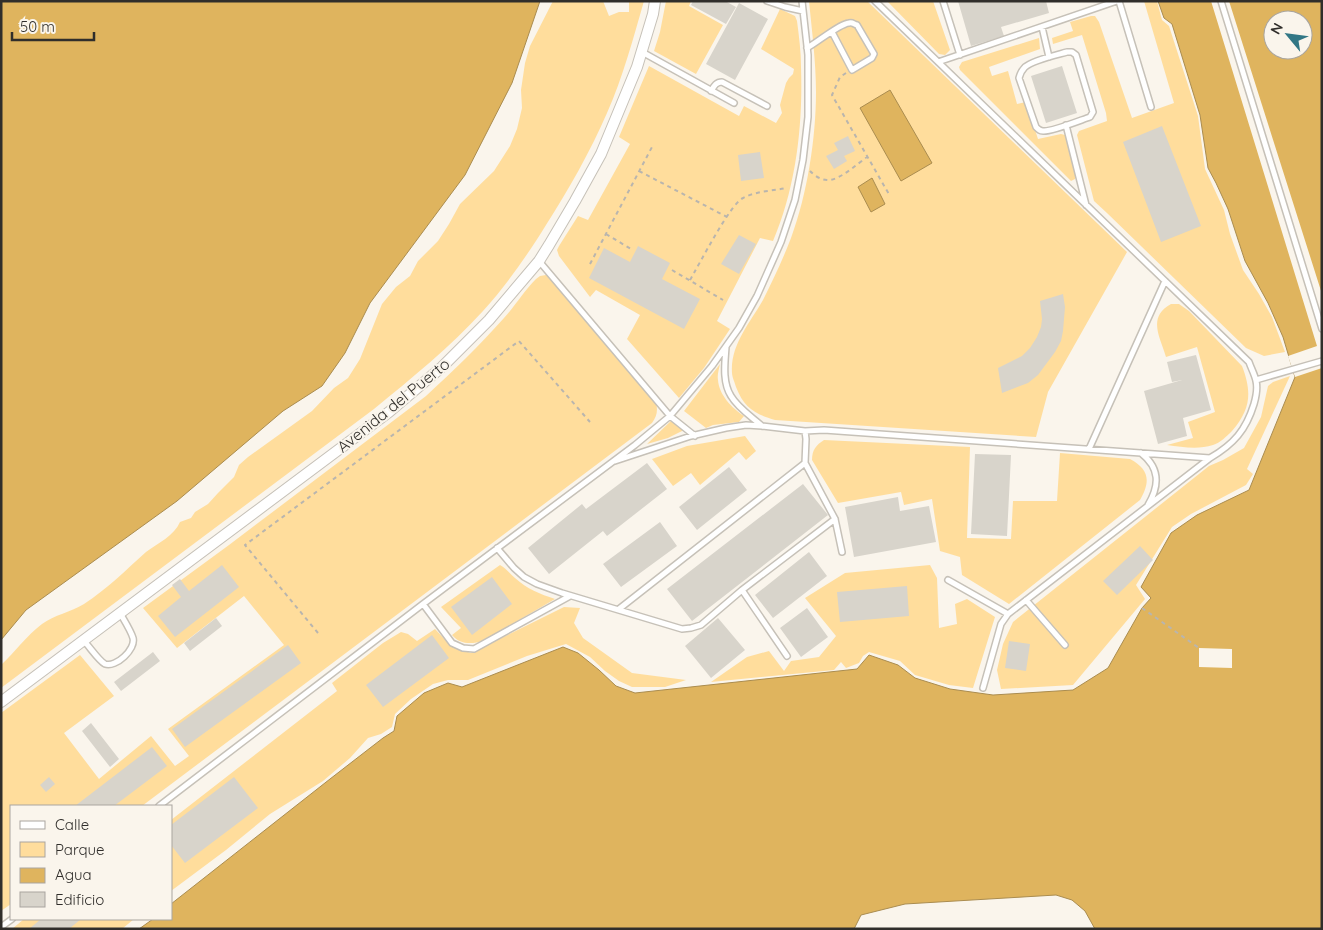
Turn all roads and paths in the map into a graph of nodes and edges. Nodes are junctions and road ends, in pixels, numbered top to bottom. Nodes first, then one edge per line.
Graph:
1 (655, 1) edge
2 (767, 1) edge
3 (802, 1) edge
4 (874, 1) edge
5 (943, 1) edge
6 (1118, 1) edge
7 (1221, 1) edge
8 (803, 11) junction
9 (1042, 27) junction
10 (832, 32) junction
11 (807, 48) junction
12 (642, 52) junction
13 (960, 55) junction
14 (1049, 56) junction
15 (938, 62) junction
16 (852, 70) junction
17 (711, 91) junction
18 (734, 103) dead end
19 (767, 106) dead end
20 (1151, 107) dead end
21 (1066, 125) junction
22 (652, 147) dead end
23 (867, 157) junction
24 (808, 170) dead end
25 (639, 171) junction
26 (786, 188) dead end
27 (890, 196) dead end
28 (1087, 205) junction
29 (727, 217) junction
30 (606, 234) junction
31 (631, 249) dead end
32 (539, 261) junction
33 (590, 264) dead end
34 (672, 270) dead end
35 (690, 280) junction
36 (1165, 281) junction
37 (723, 300) dead end
38 (1322, 328) edge
39 (726, 346) junction
40 (1322, 361) edge
41 (1256, 380) junction
42 (670, 416) junction
43 (590, 422) dead end
44 (762, 426) junction
45 (805, 432) junction
46 (695, 436) junction
47 (1090, 449) junction
48 (1141, 453) junction
49 (1210, 458) junction
50 (616, 461) junction
51 (805, 463) junction
52 (1145, 508) junction
53 (835, 519) junction
54 (497, 548) junction
55 (842, 552) dead end
56 (948, 580) dead end
57 (742, 590) junction
58 (571, 596) junction
59 (1026, 600) junction
60 (423, 604) junction
61 (1142, 608) dead end
62 (619, 610) junction
63 (120, 614) junction
64 (1008, 614) junction
65 (318, 633) dead end
66 (84, 641) junction
67 (1065, 645) dead end
68 (1199, 648) dead end
69 (788, 656) dead end
70 (983, 688) dead end
71 (1, 702) edge
72 (160, 805) edge

1 - 12 street, Avenida del Puerto
2 - 8 lane
3 - 8 lane
4 - 15 lane
5 - 13 lane
6 - 9 lane
6 - 20 lane
7 - 38 lane
8 - 11 lane
9 - 13 lane
9 - 14 lane
10 - 11 lane
10 - 16 lane
10 - 16 lane
11 - 39 lane
12 - 17 lane
12 - 32 street, Avenida del Puerto
13 - 15 lane
14 - 21 lane
14 - 21 lane
15 - 28 lane
16 - 23 path
17 - 18 lane
17 - 19 lane
21 - 28 lane
22 - 25 path
23 - 24 path
23 - 27 path
25 - 29 path
25 - 30 path
26 - 29 path
28 - 36 lane
29 - 35 path
30 - 31 path
30 - 33 path
32 - 42 lane
32 - 63 street, Avenida del Puerto
34 - 35 path
35 - 37 path
36 - 41 lane
36 - 47 lane
39 - 42 lane
39 - 44 lane
40 - 41 lane
41 - 49 lane
42 - 46 lane
42 - 50 lane
43 - 65 path
44 - 45 lane
44 - 46 lane
45 - 47 lane
45 - 51 lane
46 - 50 lane
47 - 48 lane
48 - 49 lane
48 - 52 lane
49 - 52 lane
50 - 54 lane
51 - 53 lane
51 - 62 lane
52 - 59 lane
53 - 55 lane
53 - 57 lane
54 - 58 lane
54 - 60 lane
56 - 64 lane
57 - 62 lane
57 - 69 lane
58 - 60 lane
58 - 62 lane
59 - 64 lane
59 - 67 lane
60 - 72 lane
61 - 68 path
63 - 66 street, Avenida del Puerto
63 - 66 lane
64 - 70 lane
66 - 71 street, Avenida del Puerto

